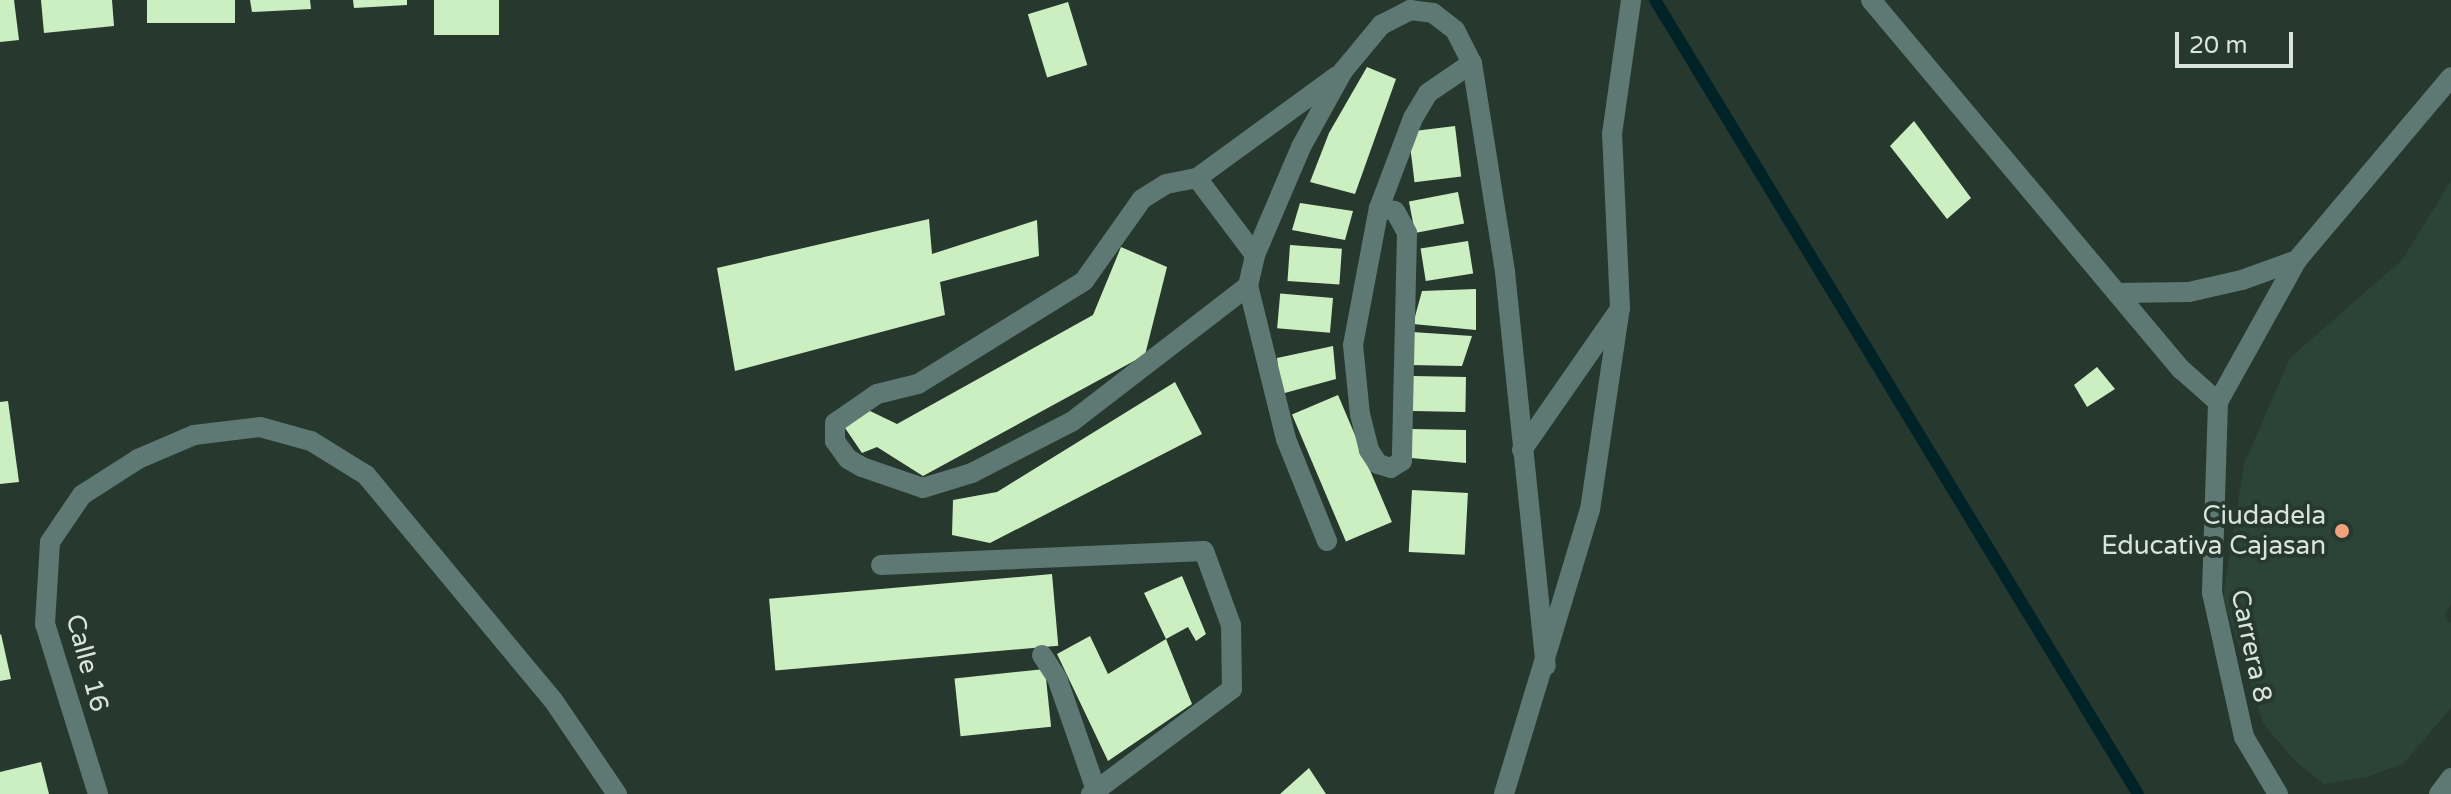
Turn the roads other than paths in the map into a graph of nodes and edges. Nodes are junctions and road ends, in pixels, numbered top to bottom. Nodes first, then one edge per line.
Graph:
1 (1631, 0) edge
2 (1871, 0) edge
3 (1472, 63) junction
4 (1343, 71) junction
5 (2451, 77) edge
6 (1197, 178) junction
7 (1379, 208) junction
8 (1255, 255) junction
9 (2297, 260) junction
10 (1248, 286) junction
11 (2117, 293) junction
12 (1620, 308) junction
13 (2218, 402) junction
14 (1522, 450) junction
15 (1327, 541) dead end
16 (881, 565) dead end
17 (1042, 655) dead end
18 (1546, 666) junction
19 (2451, 778) edge
20 (1093, 790) edge
21 (98, 794) edge
22 (617, 794) edge
23 (1504, 794) edge
24 (2278, 794) edge
25 (2439, 794) edge

1 - 12 street
2 - 11 street
3 - 4 street
3 - 7 street
3 - 14 street
4 - 6 street
4 - 8 street
5 - 9 street, Carrera 8
6 - 8 street
6 - 10 street
7 - 7 street
8 - 10 street
9 - 11 street
9 - 13 street, Carrera 8
10 - 15 street
11 - 13 street
12 - 14 street
12 - 18 street
13 - 24 street, Carrera 8
14 - 18 street
16 - 20 street
17 - 20 street
18 - 23 street
19 - 25 street
21 - 22 street, Calle 16

